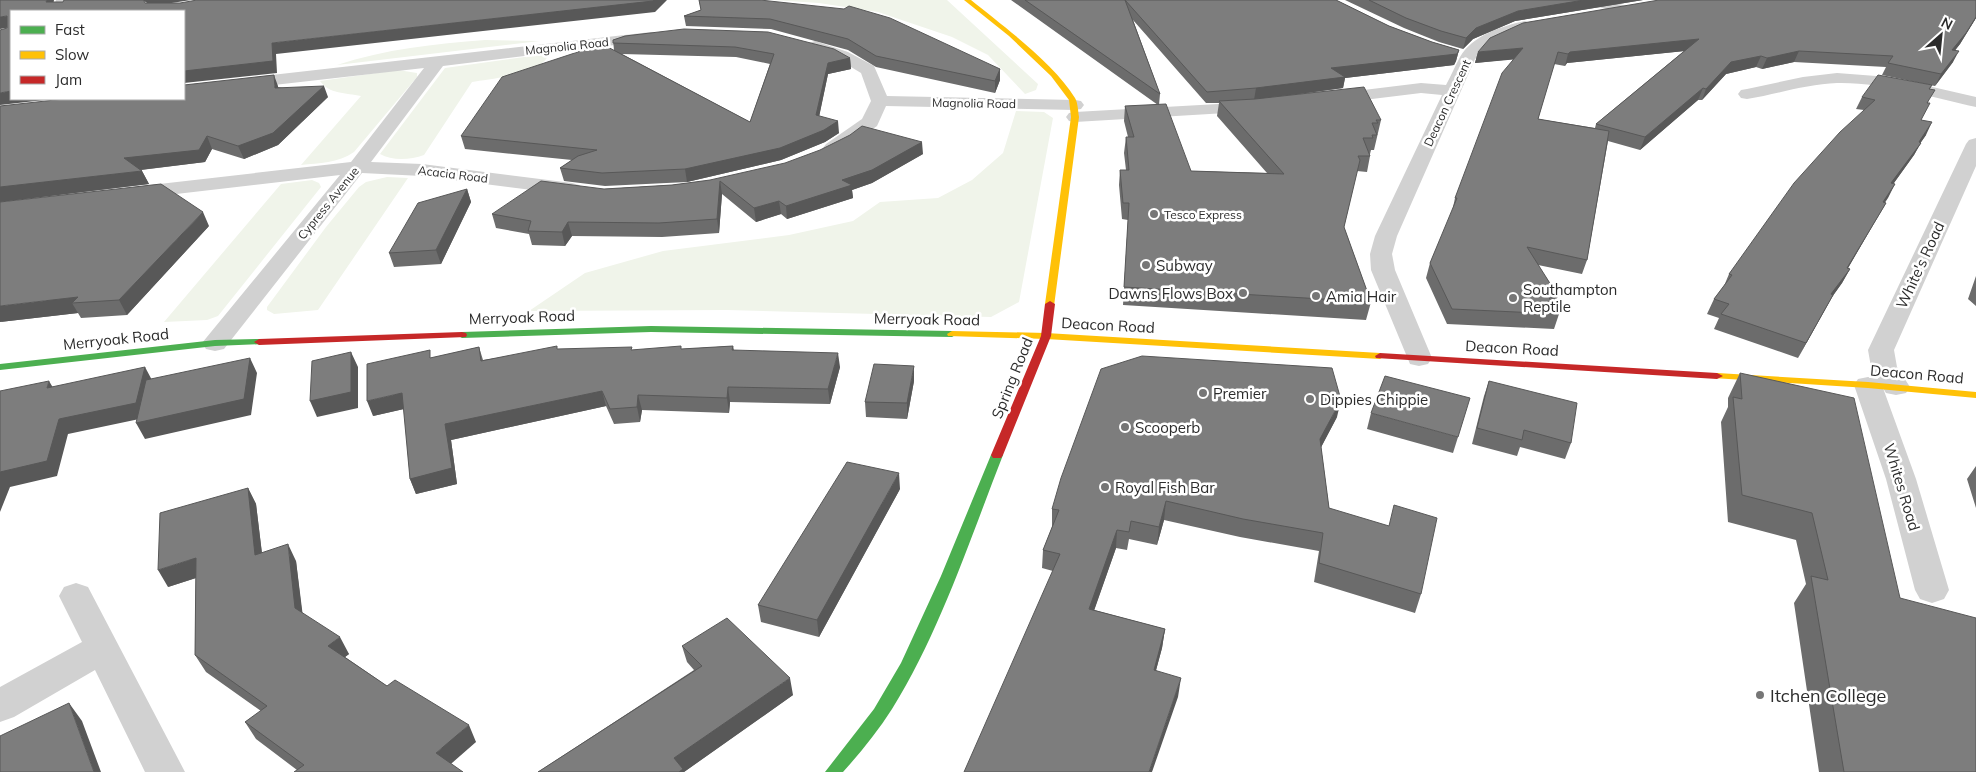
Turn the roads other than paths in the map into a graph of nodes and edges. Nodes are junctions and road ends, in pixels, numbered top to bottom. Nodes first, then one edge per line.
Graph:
1 (967, 0) edge
2 (1585, 8) edge
3 (1634, 8) edge
4 (1543, 23) edge
5 (667, 35) edge
6 (798, 42) edge
7 (438, 61) junction
8 (185, 90) edge
9 (1451, 91) junction
10 (1747, 94) dead end
11 (880, 101) junction
12 (1313, 101) edge
13 (1976, 102) edge
14 (1271, 106) edge
15 (1075, 111) junction
16 (1976, 144) edge
17 (816, 155) edge
18 (357, 167) junction
19 (595, 192) edge
20 (118, 195) edge
21 (1046, 336) junction
22 (216, 343) junction
23 (1419, 358) junction
24 (0, 367) edge
25 (1882, 386) junction
26 (1976, 395) edge
27 (1932, 590) dead end
28 (76, 596) dead end
29 (103, 648) junction
30 (0, 706) edge
31 (165, 772) edge
32 (833, 772) edge

1 - 15 street
2 - 3 street
4 - 9 street, Deacon Crescent
5 - 7 street, Magnolia Road
6 - 11 street
7 - 8 street, Magnolia Road
7 - 18 street, Cypress Avenue
9 - 12 street
9 - 23 street, Deacon Crescent
10 - 13 street
11 - 15 street, Magnolia Road
11 - 17 street
14 - 15 street, Magnolia Road
15 - 21 street, Spring Road
16 - 25 street, White's Road
18 - 19 street, Acacia Road
18 - 20 street, Acacia Road
18 - 22 street, Cypress Avenue
21 - 22 street, Merryoak Road
21 - 23 street, Deacon Road
21 - 32 street, Spring Road
22 - 24 street, Merryoak Road
23 - 25 street, Deacon Road
25 - 26 street, Deacon Road
25 - 27 street, Whites Road
28 - 29 street
29 - 30 street
29 - 31 street

